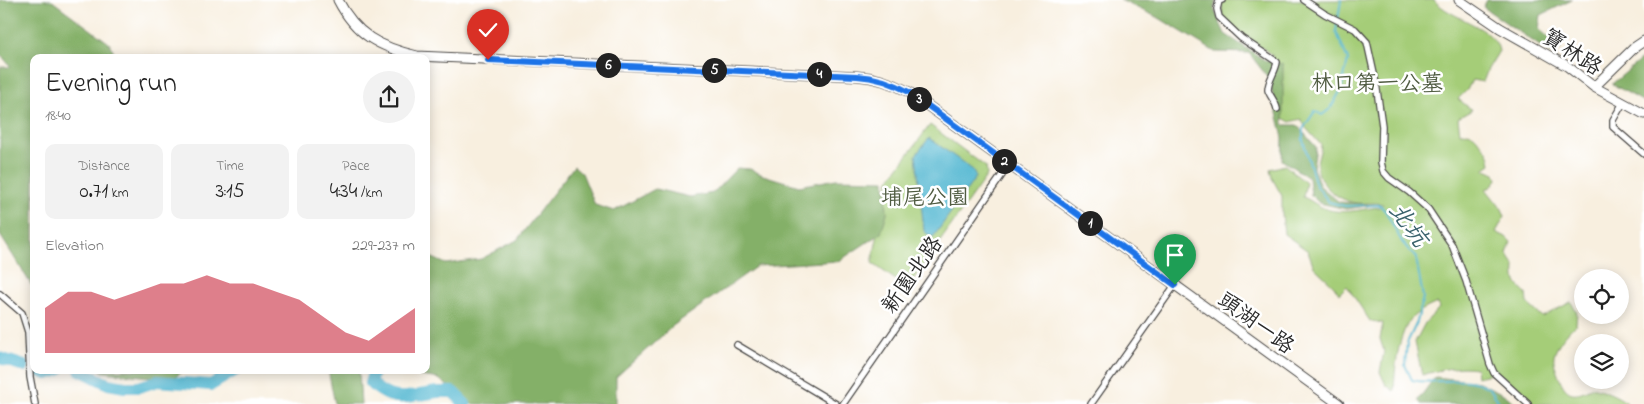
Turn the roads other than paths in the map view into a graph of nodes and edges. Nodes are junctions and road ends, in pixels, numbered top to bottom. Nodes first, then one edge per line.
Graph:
1 (338, 0) edge
2 (1222, 0) edge
3 (1304, 0) edge
4 (1459, 0) edge
5 (1644, 41) edge
6 (408, 54) edge
7 (430, 57) edge
8 (1594, 87) junction
9 (1623, 103) junction
10 (1278, 109) dead end
11 (1644, 114) edge
12 (1644, 154) edge
13 (1009, 165) junction
14 (1175, 285) junction
15 (0, 294) edge
16 (737, 346) dead end
17 (35, 404) edge
18 (836, 404) edge
19 (843, 404) edge
20 (1091, 404) edge
21 (1339, 404) edge
22 (1528, 404) edge

1 - 6 street, 頭湖一路
2 - 10 street
3 - 22 street
4 - 8 street, 寶林路
5 - 8 street
7 - 13 street, 頭湖一路
8 - 9 street, 寶林路
9 - 11 street, 寶林路
9 - 12 street
13 - 14 street, 頭湖一路
13 - 19 street, 新園北路
14 - 20 street
14 - 21 street, 頭湖一路
15 - 17 street
16 - 18 street

